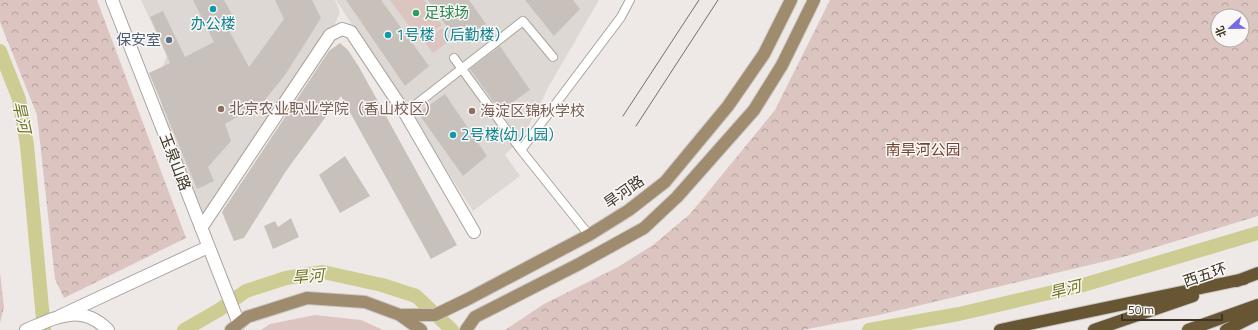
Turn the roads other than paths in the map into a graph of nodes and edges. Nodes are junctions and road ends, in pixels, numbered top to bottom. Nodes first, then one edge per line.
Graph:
1 (112, 0) edge
2 (630, 0) edge
3 (791, 0) edge
4 (814, 0) edge
5 (553, 57) dead end
6 (454, 58) dead end
7 (405, 113) junction
8 (521, 150) junction
9 (201, 228) junction
10 (474, 232) dead end
11 (589, 235) junction
12 (208, 247) junction
13 (1258, 273) edge
14 (1244, 279) junction
15 (1258, 305) edge
16 (1258, 314) edge
17 (400, 315) junction
18 (58, 317) junction
19 (235, 323) edge
20 (26, 330) edge
21 (108, 330) edge
22 (421, 330) edge
23 (466, 330) edge
24 (1000, 330) edge
25 (1094, 330) edge
26 (1188, 330) edge
27 (1226, 330) edge

1 - 9 street, 玉泉山路
2 - 8 lane
3 - 11 main road, 旱河路
4 - 23 main road
5 - 7 lane
6 - 8 lane
7 - 9 street
7 - 10 street
8 - 11 lane
9 - 12 street, 玉泉山路
11 - 17 main road, 旱河路
12 - 18 street
12 - 19 street, 玉泉山路
13 - 14 highway, 西五环
14 - 24 highway
14 - 25 highway, 西五环
15 - 26 highway
16 - 27 highway
17 - 19 main road
17 - 22 main road
18 - 20 street
18 - 21 street

